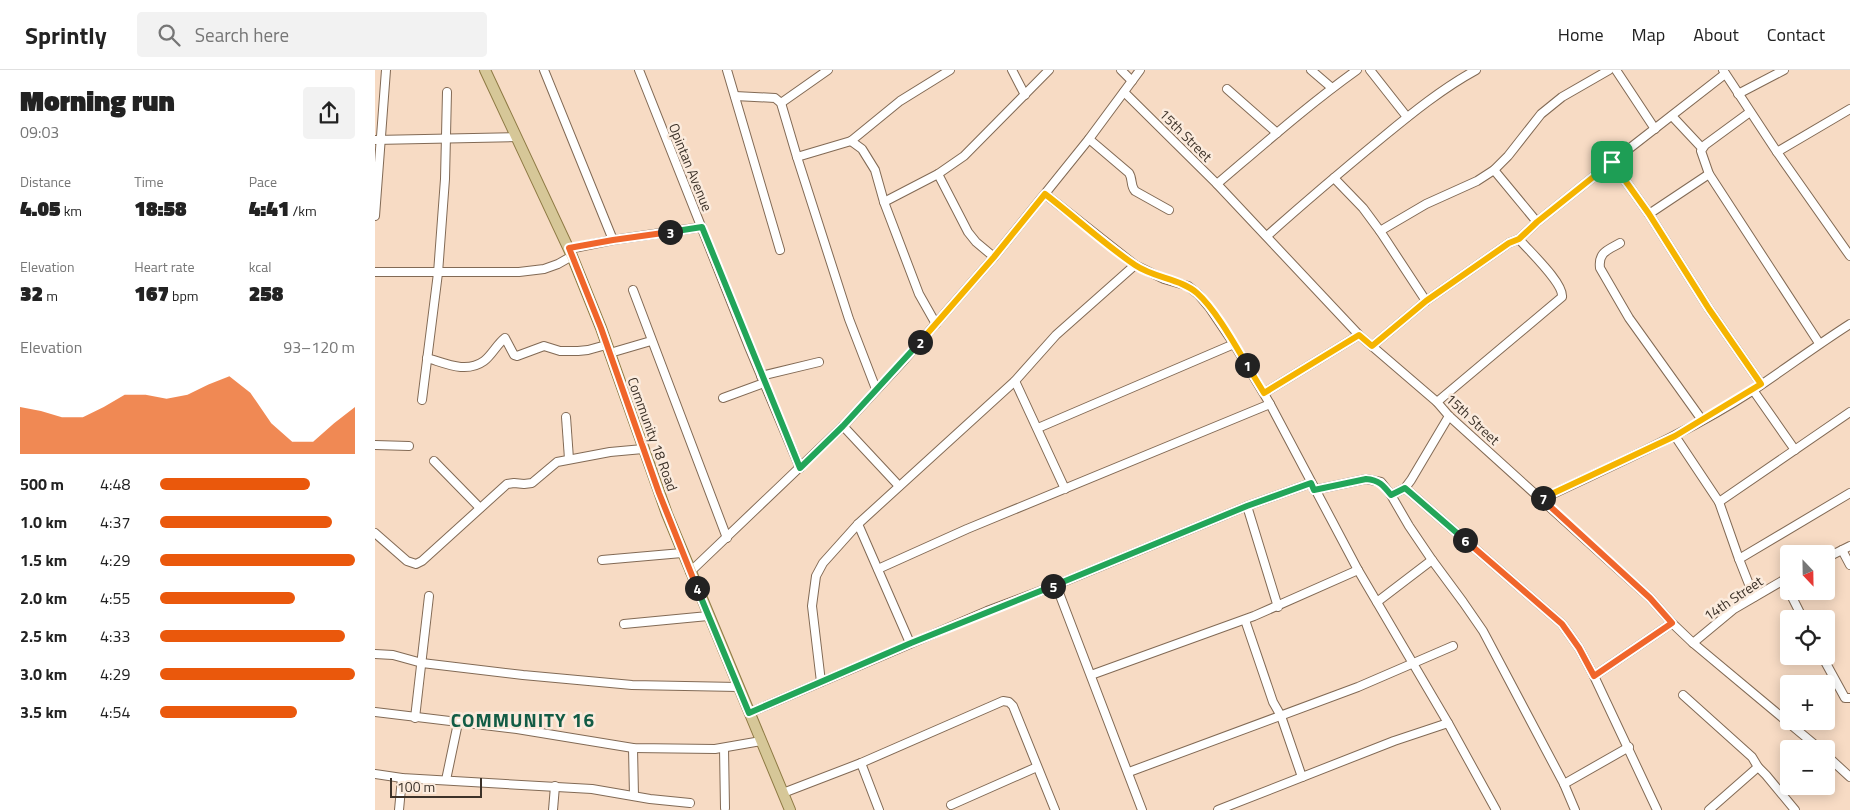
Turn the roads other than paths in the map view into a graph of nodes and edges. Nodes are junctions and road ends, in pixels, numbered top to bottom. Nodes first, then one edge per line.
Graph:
1 (386, 70) edge
2 (485, 70) edge
3 (544, 70) edge
4 (639, 70) edge
5 (727, 70) edge
6 (828, 70) edge
7 (949, 70) edge
8 (1012, 70) edge
9 (1049, 70) edge
10 (1121, 70) edge
11 (1140, 70) edge
12 (1311, 70) edge
13 (1357, 70) edge
14 (1370, 70) edge
15 (1476, 70) edge
16 (1609, 70) edge
17 (1616, 70) edge
18 (1784, 70) edge
19 (1724, 72) edge
20 (1132, 81) junction
21 (1332, 88) junction
22 (1227, 89) dead end
23 (447, 92) dead end
24 (1124, 92) junction
25 (1738, 94) junction
26 (735, 96) junction
27 (1025, 96) junction
28 (781, 103) junction
29 (1850, 109) edge
30 (1750, 112) junction
31 (1672, 116) junction
32 (1407, 117) junction
33 (1655, 129) junction
34 (1277, 132) junction
35 (516, 137) junction
36 (447, 139) junction
37 (1089, 139) junction
38 (378, 140) edge
39 (851, 141) junction
40 (1702, 148) junction
41 (1777, 152) junction
42 (797, 157) junction
43 (1612, 162) junction
44 (1494, 170) junction
45 (938, 174) junction
46 (1709, 174) junction
47 (1334, 178) junction
48 (1217, 184) junction
49 (1045, 194) junction
50 (884, 202) junction
51 (1169, 210) dead end
52 (1649, 214) junction
53 (375, 216) edge
54 (1537, 222) junction
55 (702, 227) junction
56 (1380, 231) junction
57 (1267, 236) junction
58 (1519, 239) junction
59 (613, 240) junction
60 (1620, 243) dead end
61 (1847, 245) edge
62 (780, 250) dead end
63 (571, 252) junction
64 (1850, 256) edge
65 (994, 257) junction
66 (1135, 265) junction
67 (375, 272) edge
68 (438, 273) junction
69 (633, 290) dead end
70 (1426, 301) junction
71 (936, 324) junction
72 (1850, 324) edge
73 (1359, 335) junction
74 (651, 341) junction
75 (1819, 343) junction
76 (1234, 344) junction
77 (1372, 346) junction
78 (608, 349) junction
79 (427, 358) junction
80 (819, 362) dead end
81 (763, 380) junction
82 (1015, 380) junction
83 (1761, 384) junction
84 (876, 389) junction
85 (1753, 390) junction
86 (1264, 393) junction
87 (723, 398) dead end
88 (422, 400) dead end
89 (1437, 402) junction
90 (1270, 404) junction
91 (1850, 412) edge
92 (566, 416) dead end
93 (1449, 416) junction
94 (1702, 420) junction
95 (843, 426) junction
96 (1038, 428) junction
97 (1675, 436) junction
98 (375, 445) edge
99 (409, 446) dead end
100 (643, 448) junction
101 (1795, 450) junction
102 (569, 459) junction
103 (434, 461) dead end
104 (800, 468) junction
105 (899, 486) junction
106 (1313, 486) junction
107 (1405, 488) junction
108 (1065, 490) junction
109 (1850, 493) edge
110 (1391, 495) junction
111 (1542, 499) junction
112 (1719, 502) junction
113 (1247, 506) junction
114 (480, 508) junction
115 (858, 524) junction
116 (375, 533) edge
117 (727, 538) junction
118 (1846, 548) edge
119 (683, 553) junction
120 (1739, 559) junction
121 (602, 560) dead end
122 (1432, 560) junction
123 (1850, 565) edge
124 (878, 569) junction
125 (1357, 570) junction
126 (690, 572) junction
127 (1780, 582) edge
128 (1056, 585) junction
129 (429, 596) dead end
130 (1754, 597) junction
131 (1377, 602) junction
132 (1278, 607) junction
133 (708, 616) junction
134 (1245, 620) junction
135 (1672, 623) junction
136 (624, 624) dead end
137 (911, 643) junction
138 (1693, 643) junction
139 (1453, 646) dead end
140 (375, 654) edge
141 (422, 663) junction
142 (1412, 664) junction
143 (1826, 665) edge
144 (1091, 675) junction
145 (1594, 676) junction
146 (821, 682) junction
147 (738, 688) junction
148 (1683, 695) dead end
149 (1850, 698) edge
150 (375, 712) edge
151 (749, 713) junction
152 (1281, 716) junction
153 (415, 718) junction
154 (458, 723) junction
155 (1448, 723) junction
156 (1809, 740) edge
157 (761, 741) junction
158 (1629, 747) junction
159 (633, 748) junction
160 (724, 748) junction
161 (861, 763) junction
162 (1835, 763) edge
163 (1037, 767) junction
164 (1758, 768) junction
165 (1129, 772) junction
166 (375, 774) edge
167 (1849, 776) edge
168 (1302, 777) junction
169 (402, 778) junction
170 (446, 780) junction
171 (1564, 784) junction
172 (555, 786) junction
173 (783, 793) junction
174 (634, 796) junction
175 (690, 803) dead end
176 (951, 805) dead end
177 (725, 808) dead end
178 (1715, 808) edge
179 (399, 810) edge
180 (553, 810) edge
181 (790, 810) edge
182 (879, 810) edge
183 (1055, 810) edge
184 (1142, 810) edge
185 (1219, 810) edge
186 (1496, 810) edge
187 (1575, 810) edge
188 (1657, 810) edge
189 (1795, 810) edge

1 - 38 street
2 - 35 main road, Community 18 Road
3 - 59 street
4 - 55 street, Opintan Avenue
5 - 26 street
6 - 28 street
7 - 39 street
8 - 27 street
9 - 27 street
10 - 20 street
11 - 20 street
12 - 21 street
13 - 21 street
14 - 32 street
15 - 32 street
16 - 44 street
17 - 33 street
18 - 25 street
19 - 25 street
19 - 31 street
20 - 24 street
21 - 34 street
22 - 34 street
23 - 36 street
24 - 37 street
24 - 48 street, 15th Street
25 - 30 street
26 - 28 street
26 - 62 street
27 - 45 street
28 - 42 street
29 - 41 street
30 - 40 street
30 - 41 street
31 - 33 street
31 - 40 street
32 - 47 street
33 - 43 street
34 - 48 street
35 - 36 street
35 - 63 main road, Community 18 Road
36 - 38 street
36 - 68 street
37 - 49 street
37 - 51 street
38 - 53 street
39 - 42 street
39 - 50 street
40 - 46 street
41 - 61 street
42 - 84 street
43 - 52 street
43 - 54 street
44 - 54 street
44 - 56 street
45 - 50 street
45 - 65 street
46 - 52 street
46 - 75 street
47 - 56 street
47 - 57 street
48 - 57 street, 15th Street
49 - 65 street
49 - 66 street
50 - 71 street
52 - 83 street
54 - 58 street
55 - 59 street
55 - 81 street, Opintan Avenue
56 - 70 street
57 - 73 street, 15th Street
58 - 70 street
58 - 89 street
59 - 63 street
60 - 94 street
61 - 64 street
63 - 68 street
63 - 78 main road, Community 18 Road
65 - 71 street
66 - 76 street
66 - 82 street
67 - 68 street
68 - 79 street
69 - 74 street
70 - 77 street
71 - 84 street
72 - 75 street
73 - 77 street, 15th Street
73 - 86 street
74 - 78 street
74 - 117 street
75 - 83 street
76 - 86 street
76 - 96 street
77 - 89 street, 15th Street
78 - 79 street
78 - 100 main road, Community 18 Road
79 - 88 street
80 - 81 street
81 - 87 street
81 - 104 street, Opintan Avenue
82 - 96 street
82 - 105 street
83 - 85 street
84 - 95 street
85 - 94 street
85 - 101 street
86 - 90 street
89 - 93 street, 15th Street
90 - 106 street
90 - 108 street
91 - 101 street
92 - 102 street
93 - 107 street
93 - 111 street, 15th Street
94 - 97 street
95 - 104 street
95 - 105 street
96 - 108 street
97 - 111 street
97 - 112 street
98 - 99 street
100 - 102 street
100 - 119 main road, Community 18 Road
101 - 112 street
102 - 114 street
103 - 114 street
104 - 117 street
105 - 115 street
106 - 110 street
106 - 113 street
106 - 125 street
107 - 110 street
107 - 145 street
108 - 124 street
109 - 120 street
110 - 122 street
111 - 135 street, 15th Street
112 - 120 street
113 - 128 street
113 - 132 street
114 - 116 street
115 - 124 street
115 - 146 street
117 - 126 street
118 - 123 street
119 - 121 street
119 - 126 main road, Community 18 Road
120 - 130 street
122 - 131 street
122 - 171 street
124 - 137 street
125 - 131 street
125 - 132 street
126 - 133 main road, Community 18 Road
127 - 130 street, 14th Street
128 - 137 street
128 - 144 street
129 - 141 street
130 - 138 street, 14th Street
131 - 142 street
132 - 134 street
133 - 136 street
133 - 147 main road, Community 18 Road
134 - 144 street
134 - 152 street
135 - 138 street, 15th Street
135 - 145 street
137 - 146 street
138 - 156 street, 15th Street
139 - 142 street
140 - 141 street
141 - 147 street
141 - 153 street
142 - 152 street
142 - 155 street
143 - 149 street
144 - 165 street
145 - 158 street
146 - 151 street
147 - 151 main road, Community 18 Road
148 - 164 street
150 - 153 street
151 - 157 main road, Community 18 Road
152 - 165 street
152 - 168 street
153 - 154 street
154 - 159 street
154 - 170 street
155 - 168 street
155 - 186 street
157 - 160 street
157 - 173 main road, Community 18 Road
158 - 171 street
158 - 188 street
159 - 160 street
159 - 174 street
160 - 177 street
161 - 163 street
161 - 173 street
161 - 182 street
162 - 167 street
163 - 176 street
163 - 183 street
164 - 178 street
164 - 189 street
165 - 184 street
166 - 169 street
168 - 185 street
169 - 170 street
169 - 179 street
170 - 172 street
171 - 187 street
172 - 174 street
172 - 180 street
173 - 181 main road, Community 18 Road
174 - 175 street

